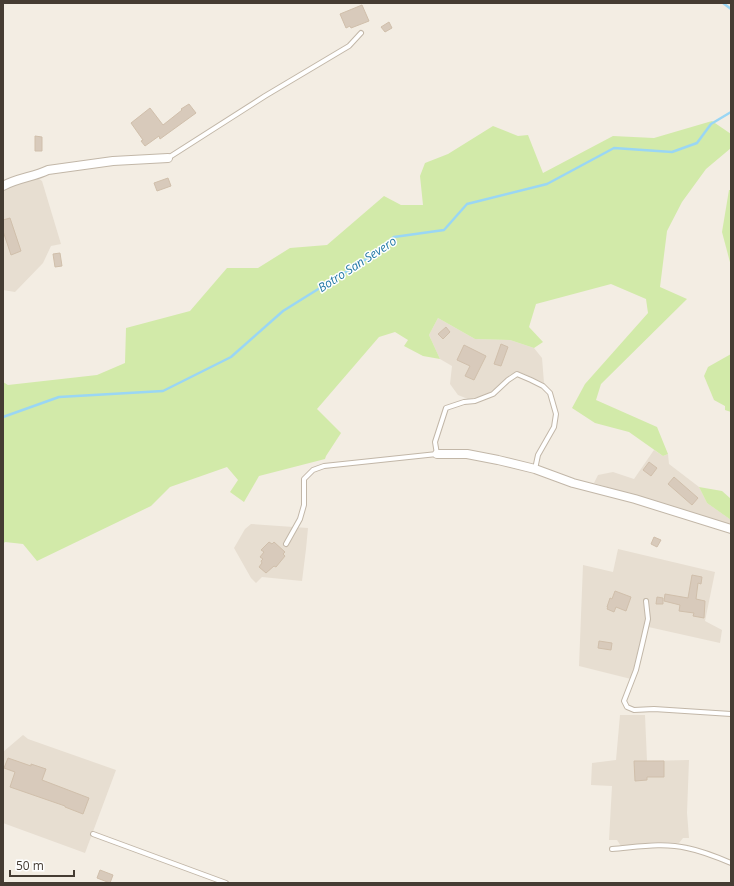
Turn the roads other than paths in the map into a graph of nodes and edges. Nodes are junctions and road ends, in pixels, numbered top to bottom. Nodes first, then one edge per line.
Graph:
1 (361, 33) dead end
2 (168, 158) joint
3 (3, 186) edge
4 (437, 454) junction
5 (534, 469) junction
6 (731, 529) edge
7 (286, 544) dead end
8 (646, 601) dead end
9 (731, 714) edge
10 (93, 834) dead end
11 (612, 849) dead end
12 (731, 863) edge
13 (226, 883) edge

1 - 2 lane
2 - 3 street
4 - 5 street
4 - 5 lane
4 - 7 lane
5 - 6 street
8 - 9 lane
10 - 13 lane
11 - 12 lane

